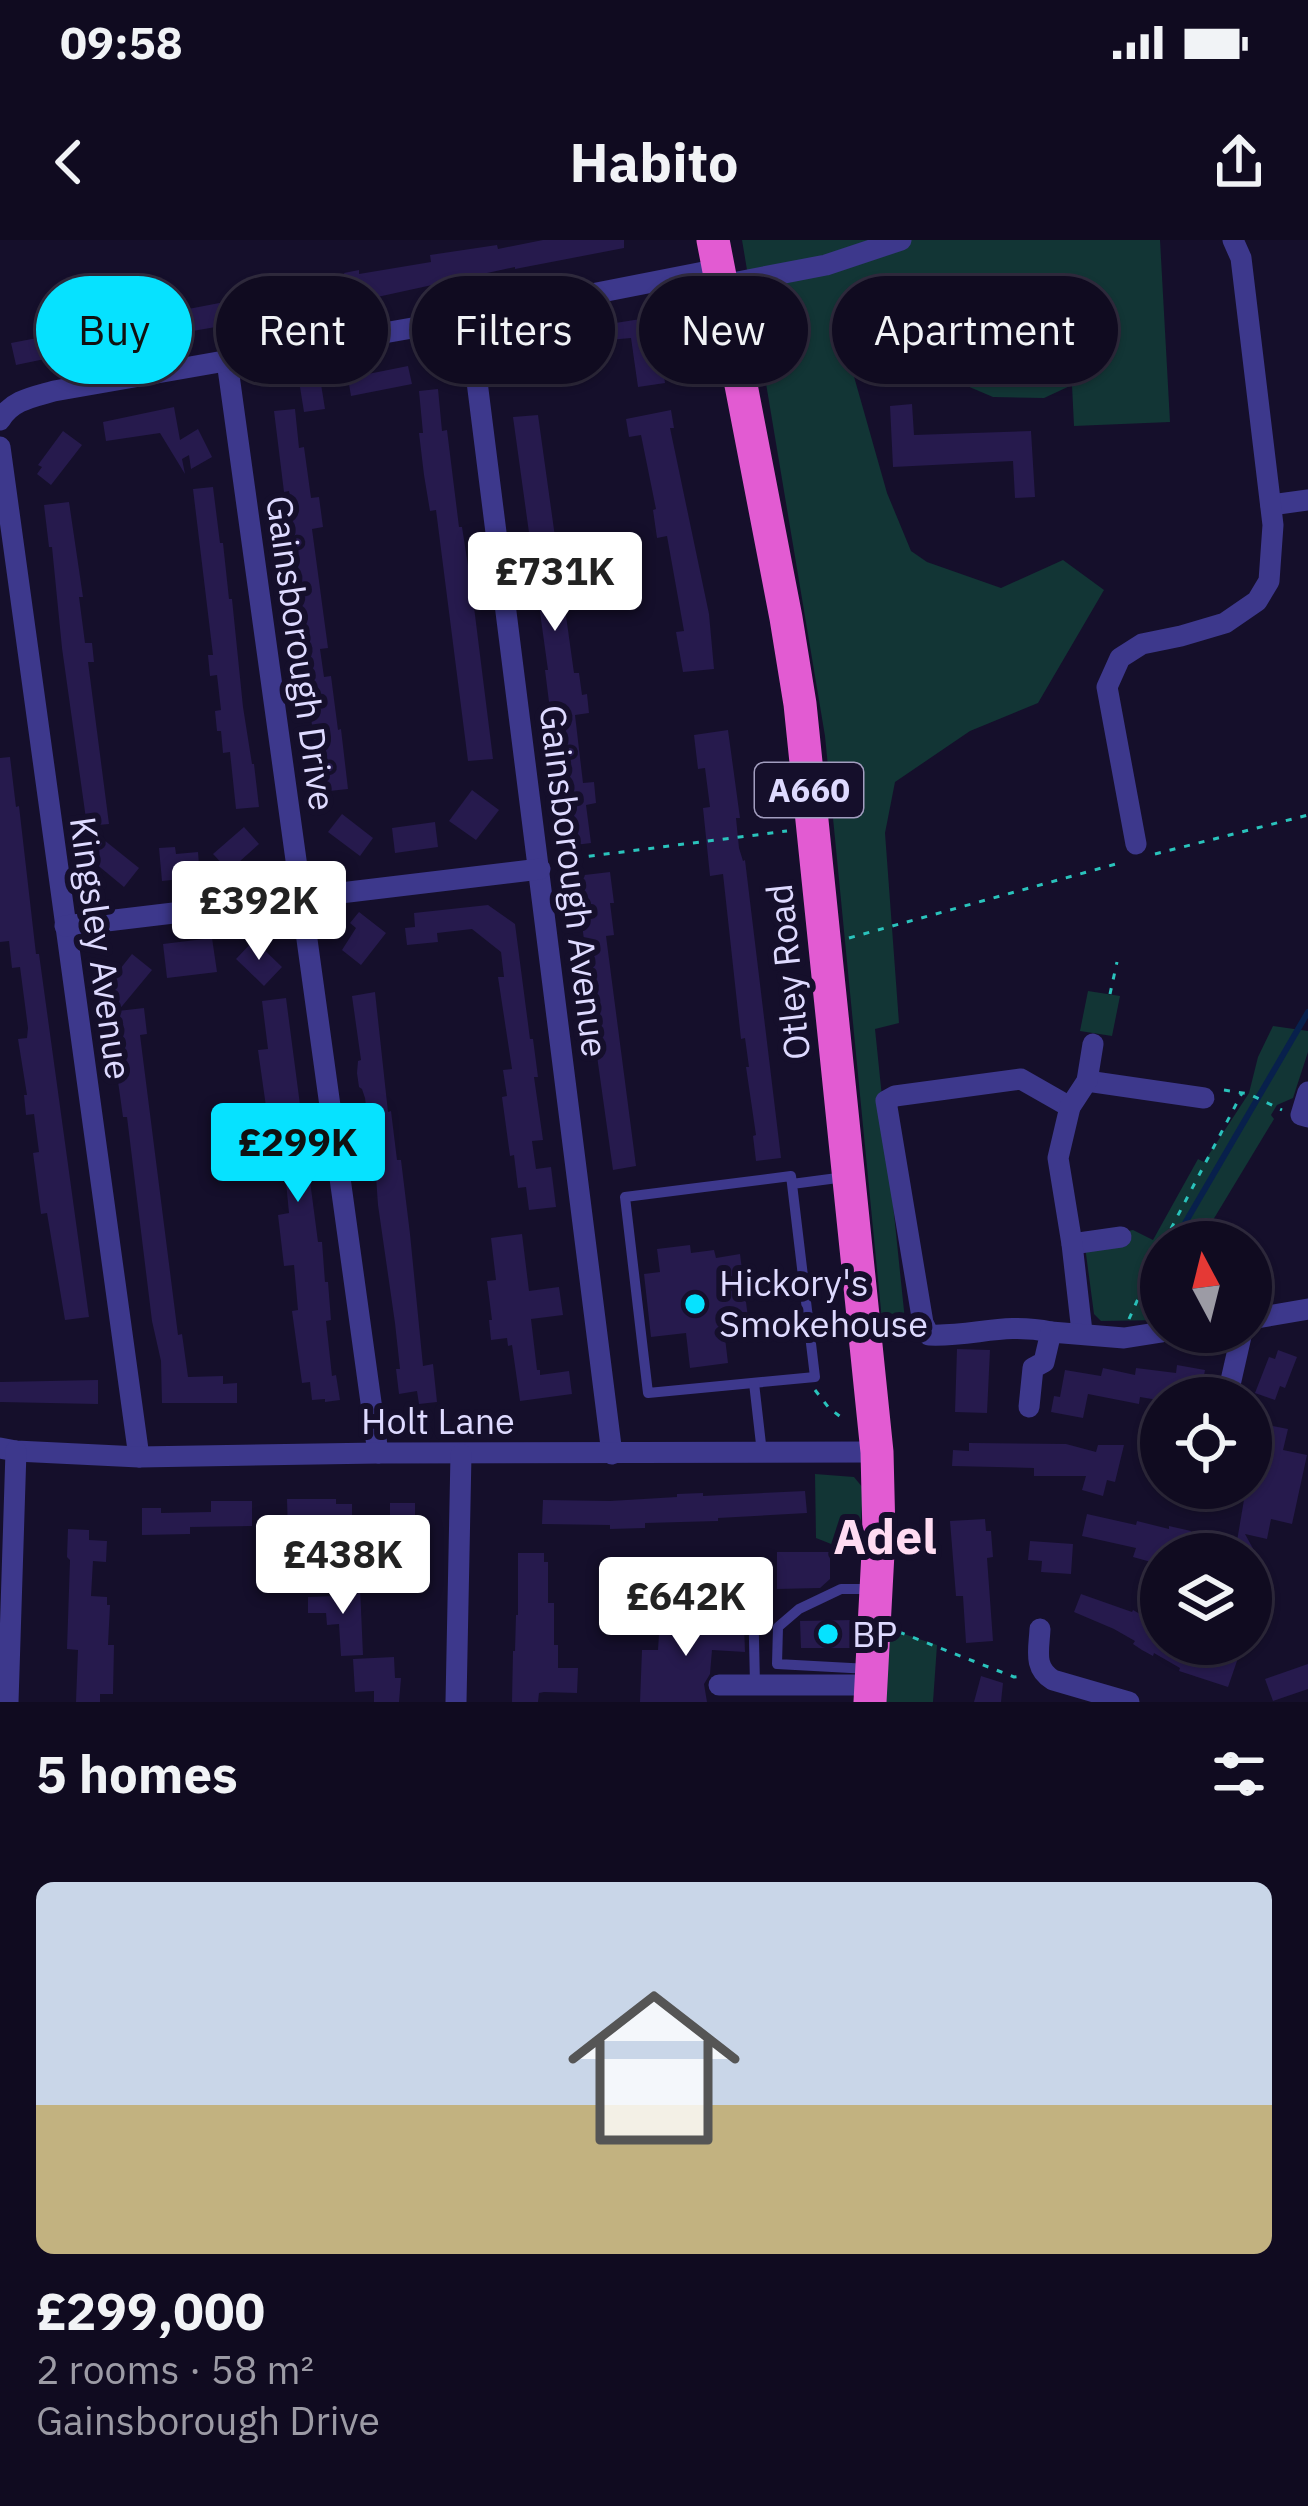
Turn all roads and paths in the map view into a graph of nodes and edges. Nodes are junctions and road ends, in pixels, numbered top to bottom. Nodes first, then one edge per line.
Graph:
1 (901, 240) edge
2 (1233, 240) edge
3 (718, 264) edge
4 (615, 286) edge
5 (216, 363) edge
6 (230, 384) edge
7 (478, 384) edge
8 (3, 415) edge
9 (0, 447) edge
10 (1308, 500) edge
11 (1271, 506) junction
12 (1308, 815) edge
13 (813, 827) junction
14 (1136, 844) dead end
15 (540, 866) junction
16 (302, 896) junction
17 (65, 926) junction
18 (824, 944) junction
19 (1117, 962) dead end
20 (1110, 994) dead end
21 (1093, 1044) dead end
22 (1087, 1081) junction
23 (1308, 1092) edge
24 (1241, 1093) dead end
25 (1250, 1094) dead end
26 (1204, 1098) dead end
27 (1070, 1107) junction
28 (1275, 1109) dead end
29 (1308, 1117) edge
30 (848, 1176) junction
31 (792, 1184) junction
32 (1174, 1221) edge
33 (1121, 1237) dead end
34 (1072, 1244) junction
35 (1140, 1290) edge
36 (1308, 1310) edge
37 (1272, 1315) edge
38 (1051, 1332) junction
39 (1082, 1332) junction
40 (1140, 1335) edge
41 (1124, 1338) junction
42 (810, 1377) junction
43 (754, 1383) junction
44 (1029, 1407) dead end
45 (846, 1421) dead end
46 (8, 1450) edge
47 (877, 1452) junction
48 (762, 1453) junction
49 (378, 1454) junction
50 (461, 1454) junction
51 (612, 1454) junction
52 (139, 1457) junction
53 (732, 1581) dead end
54 (875, 1589) junction
55 (874, 1624) junction
56 (1040, 1629) dead end
57 (1043, 1674) junction
58 (719, 1685) dead end
59 (754, 1685) junction
60 (871, 1685) edge
61 (8, 1702) edge
62 (456, 1702) edge
63 (1129, 1702) edge

1 - 3 street
2 - 11 street
3 - 4 street
3 - 13 highway, Otley Road / A660
5 - 8 street
6 - 16 street, Gainsborough Drive
7 - 15 street, Gainsborough Avenue
9 - 17 street, Kingsley Avenue
10 - 11 street
11 - 14 street
12 - 18 path
13 - 15 path
13 - 18 highway, Otley Road / A660
15 - 16 street
15 - 51 street, Gainsborough Avenue
16 - 17 street
16 - 49 street, Gainsborough Drive
17 - 52 street, Kingsley Avenue
18 - 30 highway, Otley Road / A660
19 - 20 path
21 - 22 street
22 - 26 street
22 - 27 street
23 - 29 street
24 - 32 path
25 - 28 path
27 - 34 street
27 - 38 street
30 - 31 lane
30 - 47 highway, Otley Road / A660
31 - 42 lane
31 - 43 lane
33 - 34 street
34 - 39 street
35 - 41 path
36 - 37 street
38 - 39 street
38 - 44 street
39 - 41 street
40 - 41 street
42 - 43 lane
42 - 45 path
43 - 48 lane
46 - 52 street, Holt Lane
46 - 61 street
47 - 48 street, Holt Lane
47 - 54 highway, Otley Road / A660
48 - 51 street, Holt Lane
49 - 50 street, Holt Lane
49 - 52 street, Holt Lane
50 - 51 street, Holt Lane
50 - 62 street
53 - 59 lane
54 - 55 highway, Otley Road / A660
54 - 60 lane
55 - 57 path
55 - 60 highway, Otley Road / A660
56 - 57 street
57 - 63 street
58 - 59 street
59 - 60 street

